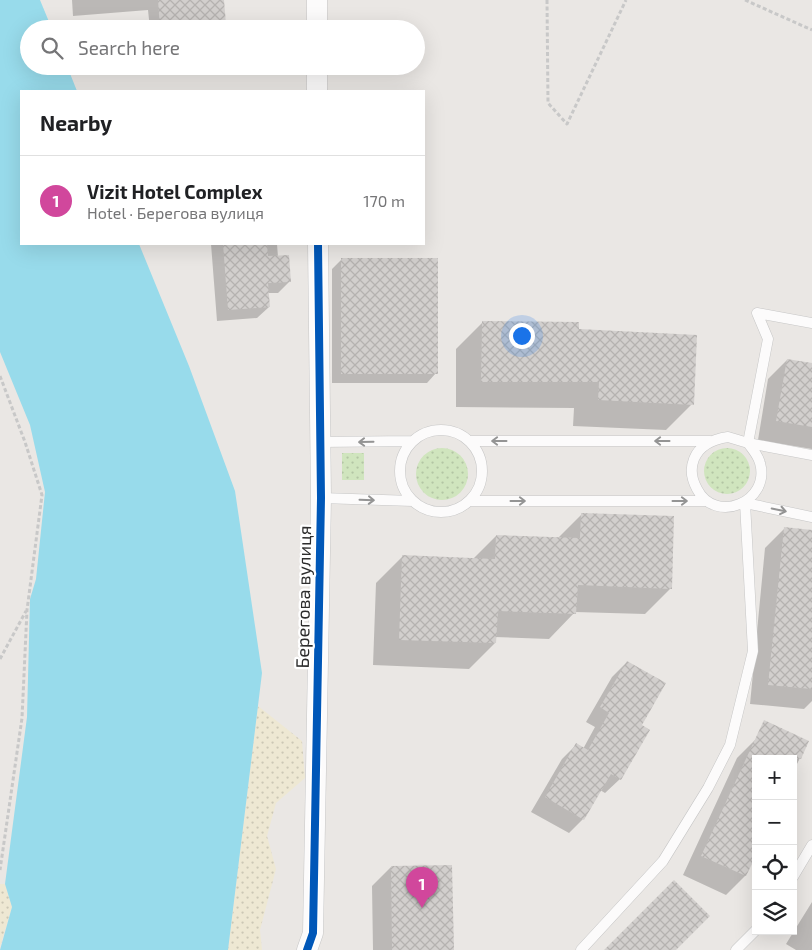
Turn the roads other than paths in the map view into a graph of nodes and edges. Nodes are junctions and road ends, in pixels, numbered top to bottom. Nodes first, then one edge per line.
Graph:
1 (317, 0) edge
2 (317, 20) edge
3 (317, 75) edge
4 (317, 90) edge
5 (318, 245) edge
6 (812, 324) edge
7 (412, 441) junction
8 (469, 441) junction
9 (710, 441) junction
10 (320, 442) junction
11 (748, 443) junction
12 (812, 455) edge
13 (321, 498) junction
14 (413, 501) junction
15 (469, 501) junction
16 (706, 501) junction
17 (745, 503) junction
18 (812, 517) edge
19 (812, 846) edge
20 (797, 870) edge
21 (752, 934) edge
22 (307, 950) edge
23 (581, 950) edge
24 (736, 950) edge

1 - 2 street
3 - 4 street
5 - 10 street, Берегова вулиця
6 - 11 lane
7 - 8 lane
7 -> 10 lane
7 - 14 lane
9 -> 8 lane
8 - 15 lane
9 - 11 lane
9 - 16 lane
10 - 13 street, Берегова вулиця
11 - 12 lane
11 - 17 lane
13 -> 14 lane
13 - 22 street, Берегова вулиця
14 - 15 lane
15 -> 16 lane
16 - 17 lane
17 -> 18 lane
17 - 23 lane
19 - 20 lane
21 - 24 lane

